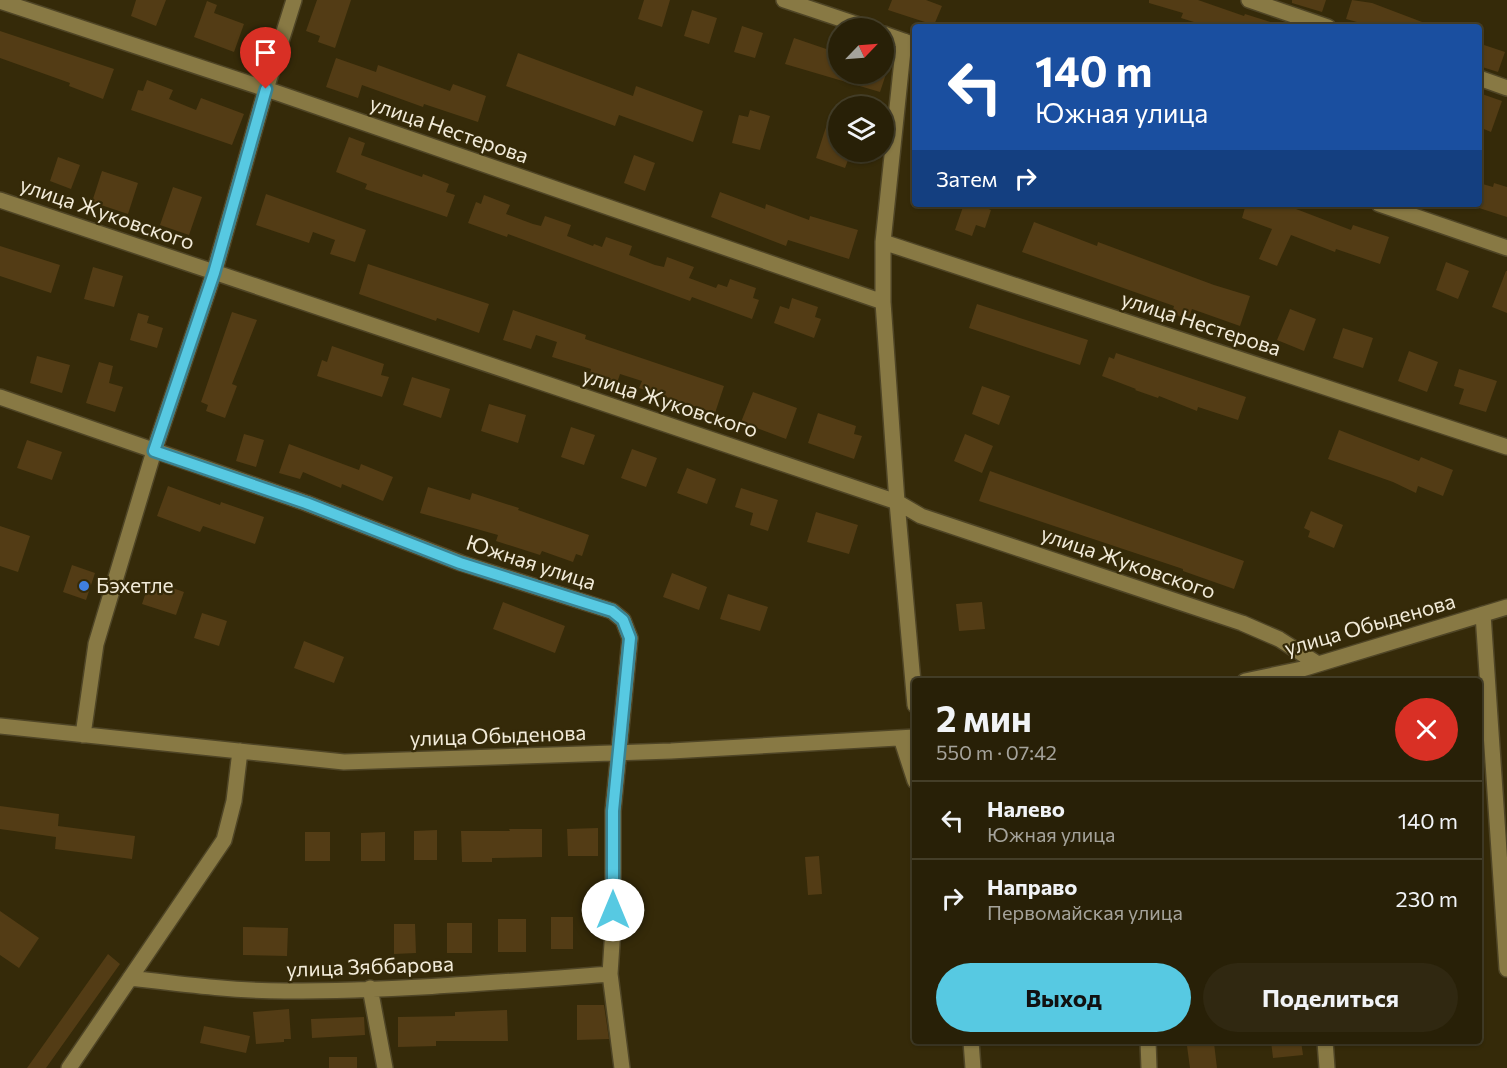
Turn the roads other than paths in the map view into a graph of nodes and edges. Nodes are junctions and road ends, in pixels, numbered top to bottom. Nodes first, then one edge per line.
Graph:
1 (294, 0) edge
2 (1250, 0) edge
3 (793, 1) edge
4 (0, 2) edge
5 (840, 18) edge
6 (1319, 24) edge
7 (894, 37) edge
8 (910, 43) edge
9 (1482, 79) edge
10 (1507, 88) edge
11 (266, 89) junction
12 (0, 200) edge
13 (1388, 207) edge
14 (883, 242) junction
15 (1507, 248) edge
16 (214, 273) junction
17 (883, 302) junction
18 (0, 397) edge
19 (1506, 444) edge
20 (154, 451) junction
21 (897, 502) junction
22 (1507, 607) edge
23 (1483, 614) junction
24 (1318, 664) junction
25 (1302, 675) edge
26 (913, 678) edge
27 (1274, 678) edge
28 (0, 726) edge
29 (83, 735) junction
30 (908, 737) edge
31 (240, 751) junction
32 (618, 753) junction
33 (912, 762) edge
34 (1507, 969) edge
35 (610, 974) junction
36 (130, 978) junction
37 (370, 988) junction
38 (971, 1044) edge
39 (1148, 1044) edge
40 (1325, 1044) edge
41 (69, 1068) edge
42 (385, 1068) edge
43 (622, 1068) edge
44 (973, 1068) edge
45 (1149, 1068) edge
46 (1327, 1068) edge

1 - 11 street
2 - 6 street
3 - 5 street
4 - 11 street, улица Нестерова
7 - 8 street
8 - 14 street
9 - 10 street
11 - 16 street
11 - 17 street, улица Нестерова
12 - 16 street, улица Жуковского
13 - 15 street
14 - 17 street
14 - 19 street, улица Нестерова
16 - 20 street
16 - 21 street, улица Жуковского
17 - 21 street
18 - 20 street, Южная улица
20 - 29 street
20 - 32 street, Южная улица
21 - 24 street, улица Жуковского
21 - 26 street
22 - 23 street, улица Обыденова
23 - 24 street, улица Обыденова
23 - 34 street
24 - 25 street, улица Обыденова
25 - 27 street, улица Обыденова
28 - 29 street, улица Обыденова
29 - 31 street, улица Обыденова
30 - 32 street, улица Обыденова
30 - 33 street
31 - 32 street, улица Обыденова
31 - 36 street
32 - 35 street, Южная улица
35 - 37 street, улица Зяббарова
35 - 43 street, Южная улица
36 - 37 street, улица Зяббарова
36 - 41 street
37 - 42 street
38 - 44 street
39 - 45 street
40 - 46 street

